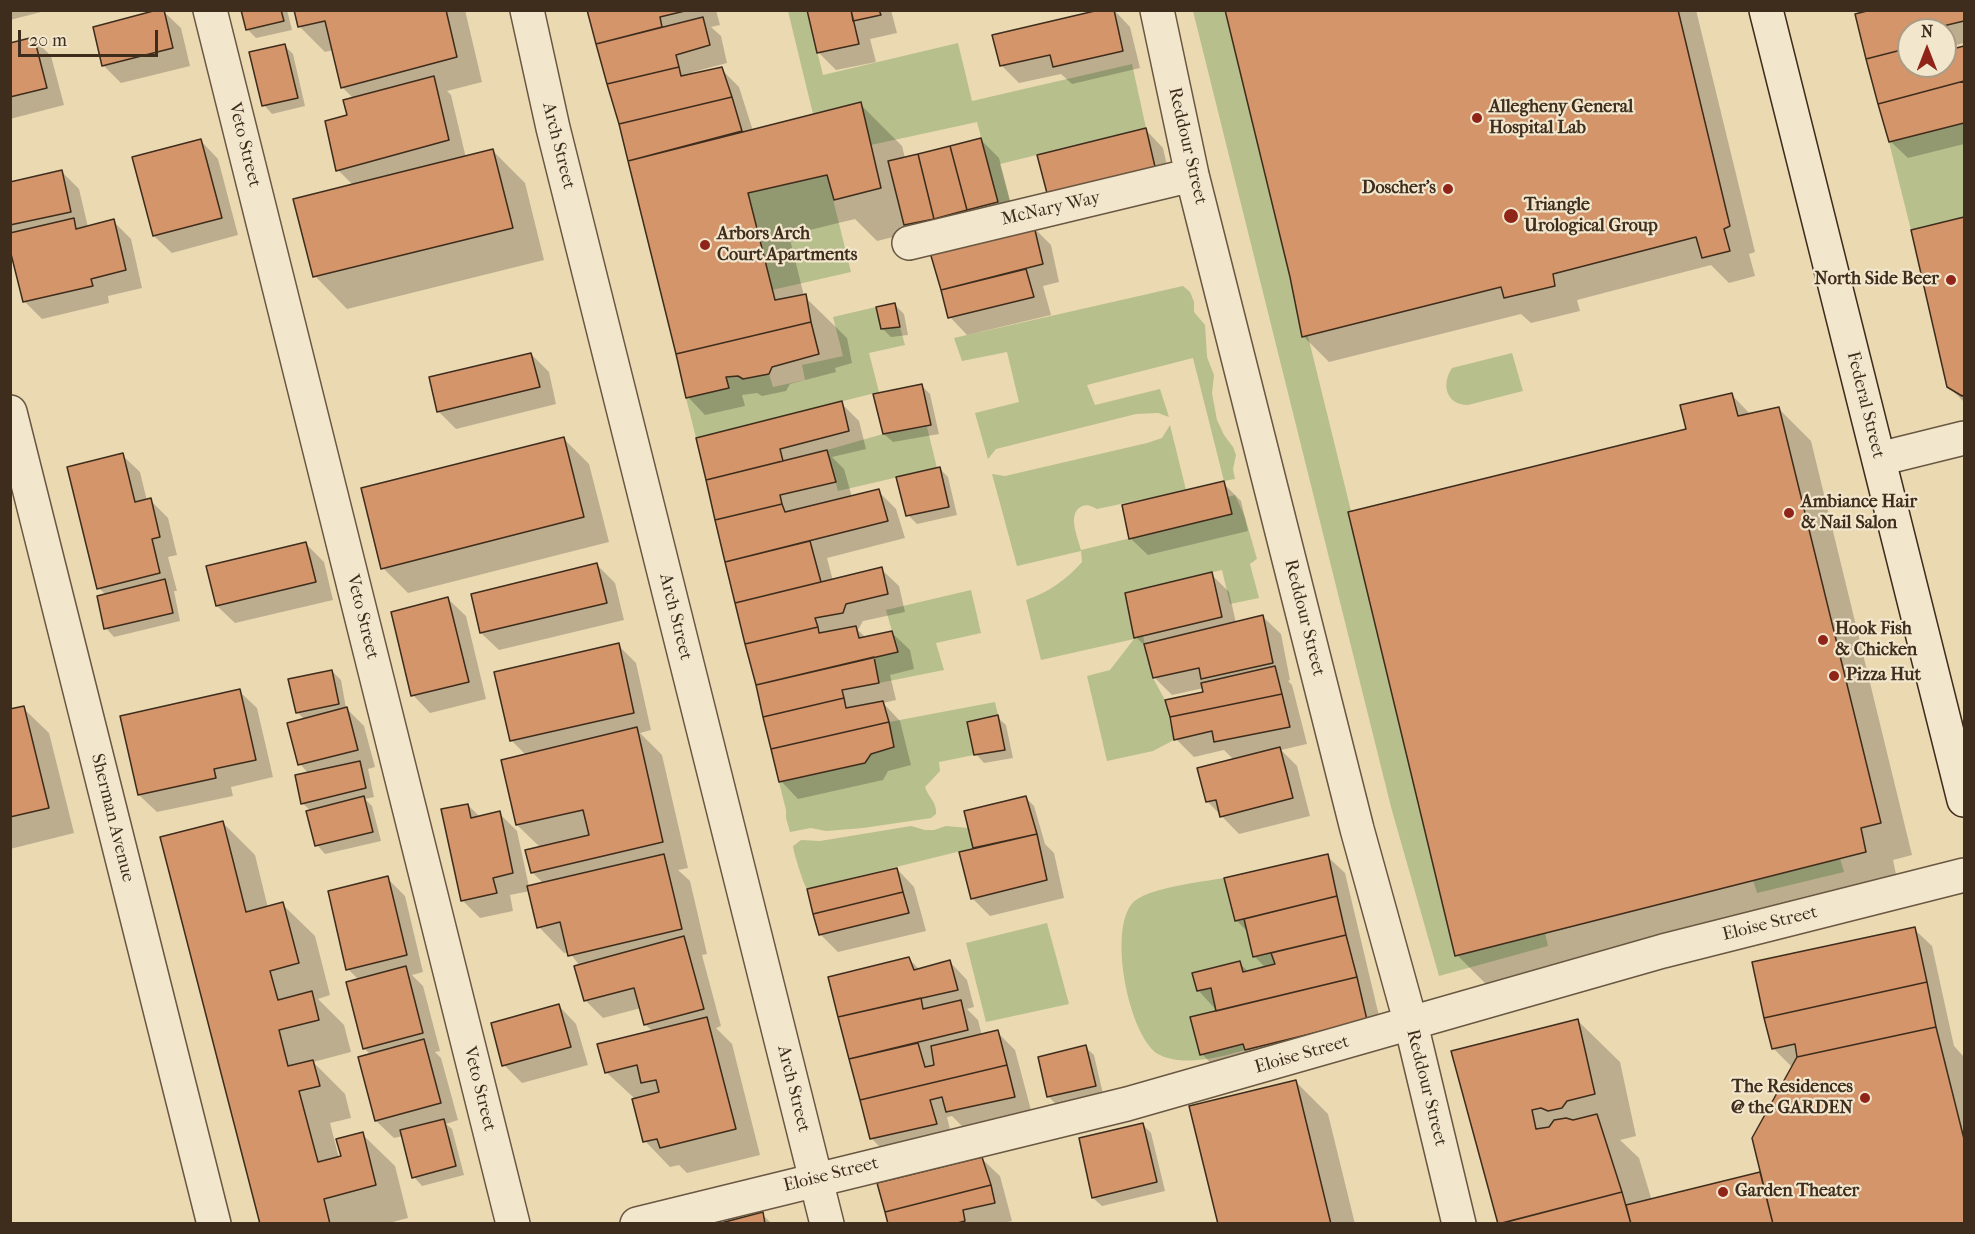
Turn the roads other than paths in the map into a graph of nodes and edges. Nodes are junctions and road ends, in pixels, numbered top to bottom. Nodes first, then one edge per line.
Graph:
1 (210, 10) edge
2 (526, 10) edge
3 (1157, 10) edge
4 (1766, 10) edge
5 (1192, 176) junction
6 (909, 243) dead end
7 (10, 412) edge
8 (1965, 438) edge
9 (1879, 459) junction
10 (1965, 800) edge
11 (1965, 875) edge
12 (1411, 1024) junction
13 (816, 1179) junction
14 (214, 1224) edge
15 (513, 1224) edge
16 (637, 1224) edge
17 (827, 1224) edge
18 (1459, 1224) edge

1 - 15 street, Veto Street
2 - 13 street, Arch Street
3 - 5 street, Reddour Street
4 - 9 street, Federal Street
5 - 6 street, McNary Way
5 - 12 street, Reddour Street
7 - 14 street, Sherman Avenue
8 - 9 street
9 - 10 street, Federal Street
11 - 12 street, Eloise Street
12 - 13 street, Eloise Street
12 - 18 street, Reddour Street
13 - 16 street, Eloise Street
13 - 17 street, Arch Street

